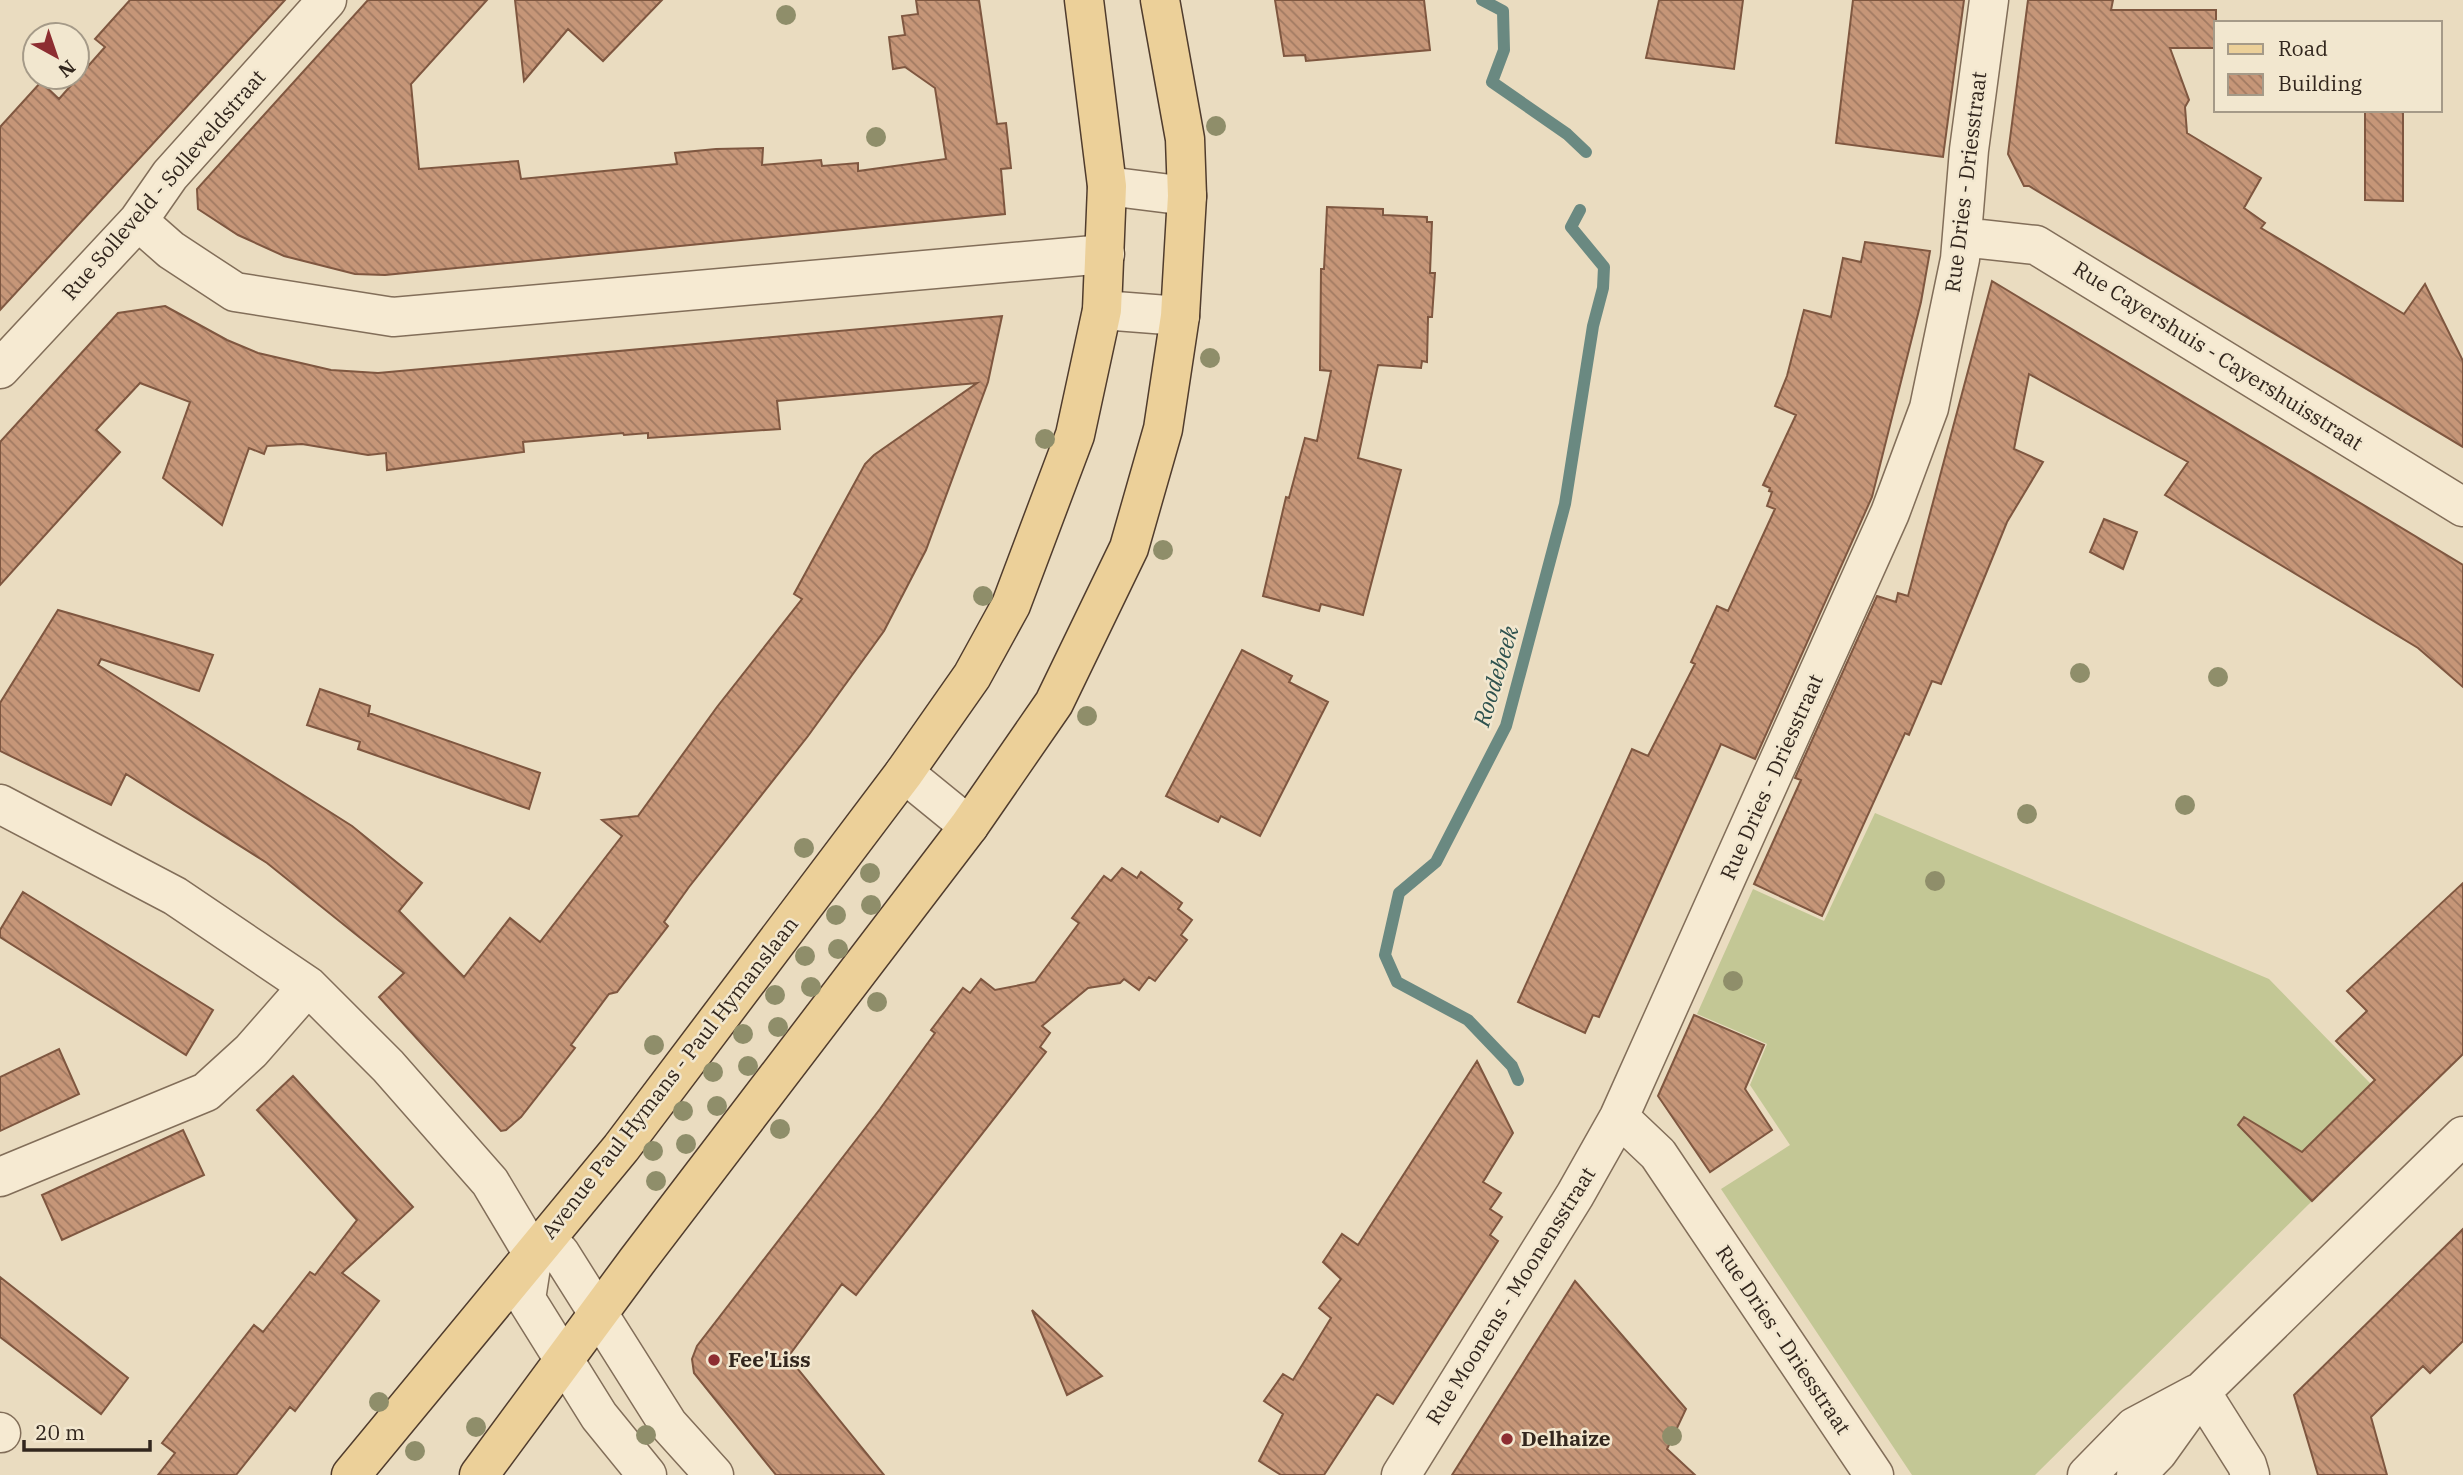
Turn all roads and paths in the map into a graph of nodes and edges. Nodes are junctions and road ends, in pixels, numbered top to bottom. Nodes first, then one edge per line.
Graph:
1 (327, 0) edge
2 (1084, 0) edge
3 (1160, 0) edge
4 (1989, 0) edge
5 (1107, 186) junction
6 (1188, 196) junction
7 (138, 221) junction
8 (1962, 237) junction
9 (1105, 254) junction
10 (1102, 310) junction
11 (1180, 316) junction
12 (0, 369) edge
13 (2463, 507) edge
14 (904, 773) junction
15 (0, 804) edge
16 (969, 826) junction
17 (308, 986) junction
18 (1619, 1117) junction
19 (2463, 1136) edge
20 (0, 1177) edge
21 (533, 1254) junction
22 (598, 1313) junction
23 (564, 1360) junction
24 (2201, 1392) junction
25 (351, 1475) edge
26 (479, 1475) edge
27 (647, 1475) edge
28 (714, 1475) edge
29 (1401, 1475) edge
30 (1874, 1475) edge
31 (2087, 1475) edge
32 (2136, 1475) edge
33 (2250, 1475) edge

1 - 7 street, Rue Solleveld - Solleveldstraat
2 - 5 main road, Avenue Paul Hymans - Paul Hymanslaan
3 - 6 main road
4 - 8 street, Rue Dries - Driesstraat
5 - 6 street
5 - 9 main road, Avenue Paul Hymans - Paul Hymanslaan
6 - 11 main road
7 - 9 street
7 - 12 street, Rue Solleveld - Solleveldstraat
8 - 13 street, Rue Cayershuis - Cayershuisstraat
8 - 18 street, Rue Dries - Driesstraat
9 - 10 main road, Avenue Paul Hymans - Paul Hymanslaan
10 - 11 street
10 - 14 main road, Avenue Paul Hymans - Paul Hymanslaan
11 - 16 main road
14 - 16 street
14 - 21 main road, Avenue Paul Hymans - Paul Hymanslaan
15 - 17 street
16 - 22 main road
17 - 20 street
17 - 21 street
18 - 29 street, Rue Moonens - Moonensstraat
18 - 30 street, Rue Dries - Driesstraat
19 - 24 street
21 - 22 street
21 - 23 street
21 - 25 main road, Avenue Paul Hymans - Paul Hymanslaan
22 - 23 main road
22 - 28 street
23 - 26 main road
23 - 27 street
24 - 31 street
24 - 32 street
24 - 33 street

